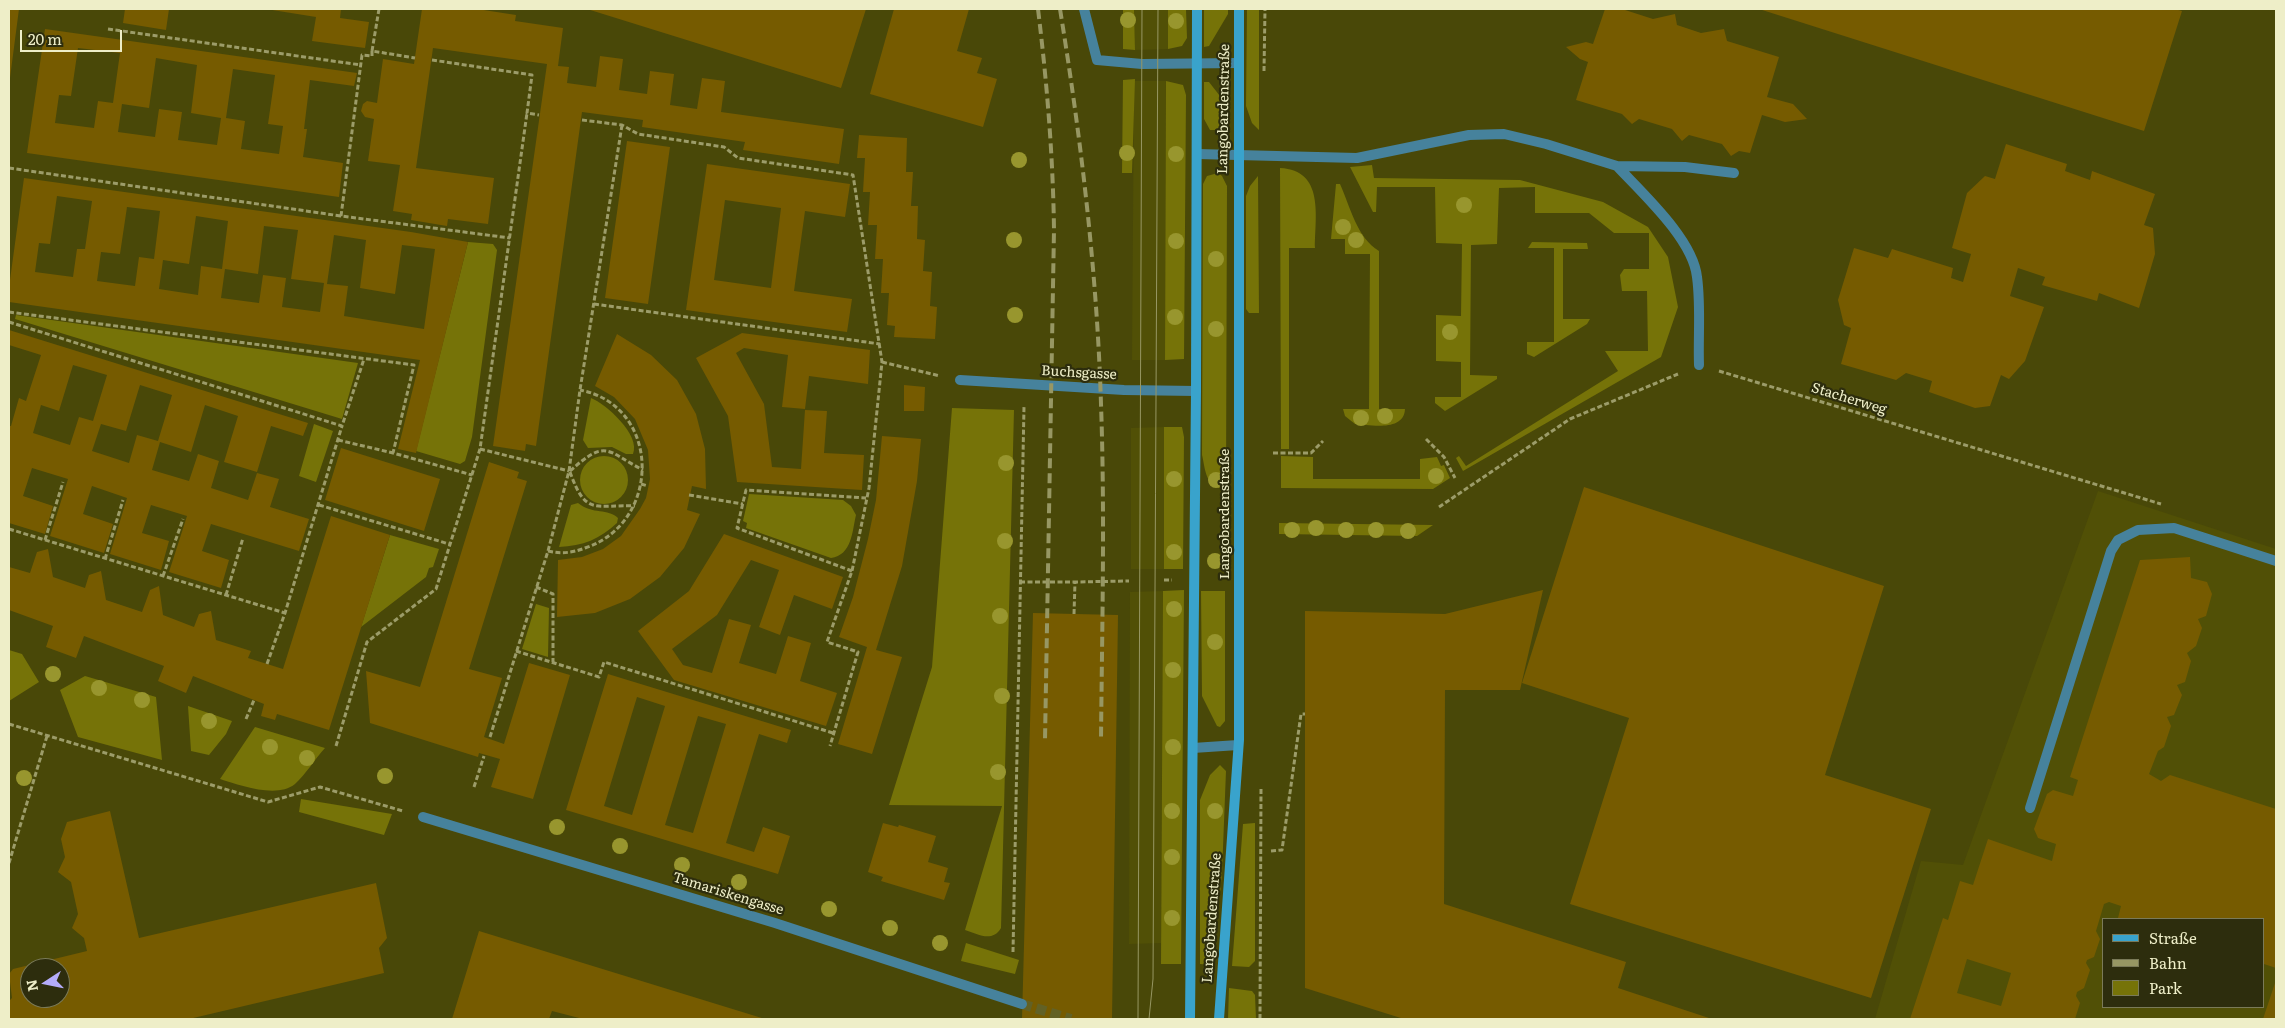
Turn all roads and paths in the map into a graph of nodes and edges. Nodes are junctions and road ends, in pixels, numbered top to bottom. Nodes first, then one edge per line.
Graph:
1 (379, 9) edge
2 (1084, 9) edge
3 (1197, 9) edge
4 (1239, 9) edge
5 (108, 29) dead end
6 (372, 52) junction
7 (415, 58) dead end
8 (432, 60) dead end
9 (1197, 63) junction
10 (1239, 63) junction
11 (361, 65) junction
12 (527, 113) junction
13 (539, 115) dead end
14 (582, 120) dead end
15 (622, 125) junction
16 (1197, 154) junction
17 (1238, 156) junction
18 (1617, 166) junction
19 (9, 168) edge
20 (1734, 173) dead end
21 (341, 216) junction
22 (510, 238) junction
23 (594, 304) junction
24 (9, 312) edge
25 (9, 322) edge
26 (880, 344) junction
27 (364, 359) junction
28 (882, 362) junction
29 (1699, 365) junction
30 (960, 380) joint
31 (1024, 384) junction
32 (580, 390) junction
33 (1196, 391) junction
34 (342, 426) junction
35 (1426, 439) dead end
36 (338, 440) junction
37 (1323, 441) dead end
38 (480, 449) junction
39 (393, 453) junction
40 (1273, 454) dead end
41 (643, 470) junction
42 (570, 471) junction
43 (472, 475) junction
44 (1455, 478) dead end
45 (62, 482) dead end
46 (641, 484) junction
47 (648, 486) dead end
48 (690, 495) dead end
49 (866, 498) junction
50 (123, 500) dead end
51 (743, 504) junction
52 (319, 505) junction
53 (635, 506) junction
54 (1440, 507) dead end
55 (2169, 507) dead end
56 (183, 519) dead end
57 (9, 529) edge
58 (243, 538) dead end
59 (45, 540) junction
60 (449, 544) junction
61 (548, 551) junction
62 (105, 559) junction
63 (2276, 561) edge
64 (852, 571) junction
65 (163, 576) junction
66 (1129, 581) dead end
67 (1020, 582) junction
68 (1075, 582) junction
69 (536, 588) junction
70 (226, 595) junction
71 (286, 613) junction
72 (1074, 614) dead end
73 (516, 651) junction
74 (553, 662) junction
75 (267, 664) dead end
76 (254, 700) dead end
77 (1305, 714) dead end
78 (246, 719) dead end
79 (9, 724) edge
80 (833, 733) junction
81 (48, 736) junction
82 (490, 737) dead end
83 (1238, 745) junction
84 (336, 746) dead end
85 (830, 746) dead end
86 (1193, 748) junction
87 (484, 756) dead end
88 (1261, 781) dead end
89 (474, 787) dead end
90 (2030, 808) dead end
91 (423, 816) joint
92 (1271, 851) dead end
93 (9, 863) edge
94 (1013, 952) dead end
95 (1022, 1004) tunnel mouth
96 (1190, 1019) edge
97 (1220, 1019) edge
98 (1260, 1019) edge

1 - 6 path
2 - 9 street
3 - 9 street, Langobardenstraße
4 - 10 street, Langobardenstraße
5 - 11 path
6 - 7 path
6 - 11 path
8 - 12 path
9 - 10 street
9 - 16 street, Langobardenstraße
10 - 17 street, Langobardenstraße
11 - 21 path
12 - 13 path
12 - 22 path
14 - 15 path
15 - 23 path
15 - 26 path
16 - 17 street
16 - 33 street, Langobardenstraße
17 - 18 street
17 - 83 street, Langobardenstraße
18 - 20 street
18 - 29 street
19 - 21 path
21 - 22 path
22 - 38 path
23 - 26 path
23 - 32 path
24 - 27 path
25 - 34 path
26 - 28 path
27 - 34 path
27 - 39 path
28 - 30 path
28 - 49 path
29 - 54 path
29 - 55 path, Stacherweg
30 - 31 street, Buchsgasse
31 - 33 street, Buchsgasse
31 - 67 path
32 - 41 path
32 - 42 path
33 - 86 street, Langobardenstraße
34 - 36 path
35 - 44 path
36 - 39 path
36 - 52 path
37 - 40 path
38 - 42 path
38 - 43 path
39 - 43 path
41 - 42 path
41 - 46 path
42 - 53 path
42 - 61 path
43 - 60 path
45 - 59 path
46 - 47 path
46 - 53 path
48 - 51 path
49 - 51 path
49 - 64 path
50 - 62 path
51 - 64 path
52 - 60 path
52 - 71 path
53 - 61 path
56 - 65 path
57 - 59 path
58 - 70 path
59 - 62 path
60 - 84 path
61 - 69 path
62 - 65 path
63 - 90 street
64 - 80 path
65 - 70 path
66 - 68 path
67 - 68 path
67 - 94 path
68 - 72 path
69 - 73 path
69 - 74 path
70 - 71 path
71 - 75 path
73 - 74 path
73 - 82 path
74 - 80 path
76 - 78 path
77 - 92 path
79 - 81 path
80 - 85 path
81 - 91 path
81 - 93 path
83 - 86 street
83 - 97 street, Langobardenstraße
86 - 96 street, Langobardenstraße
87 - 89 path
88 - 98 path
91 - 95 street, Tamariskengasse

